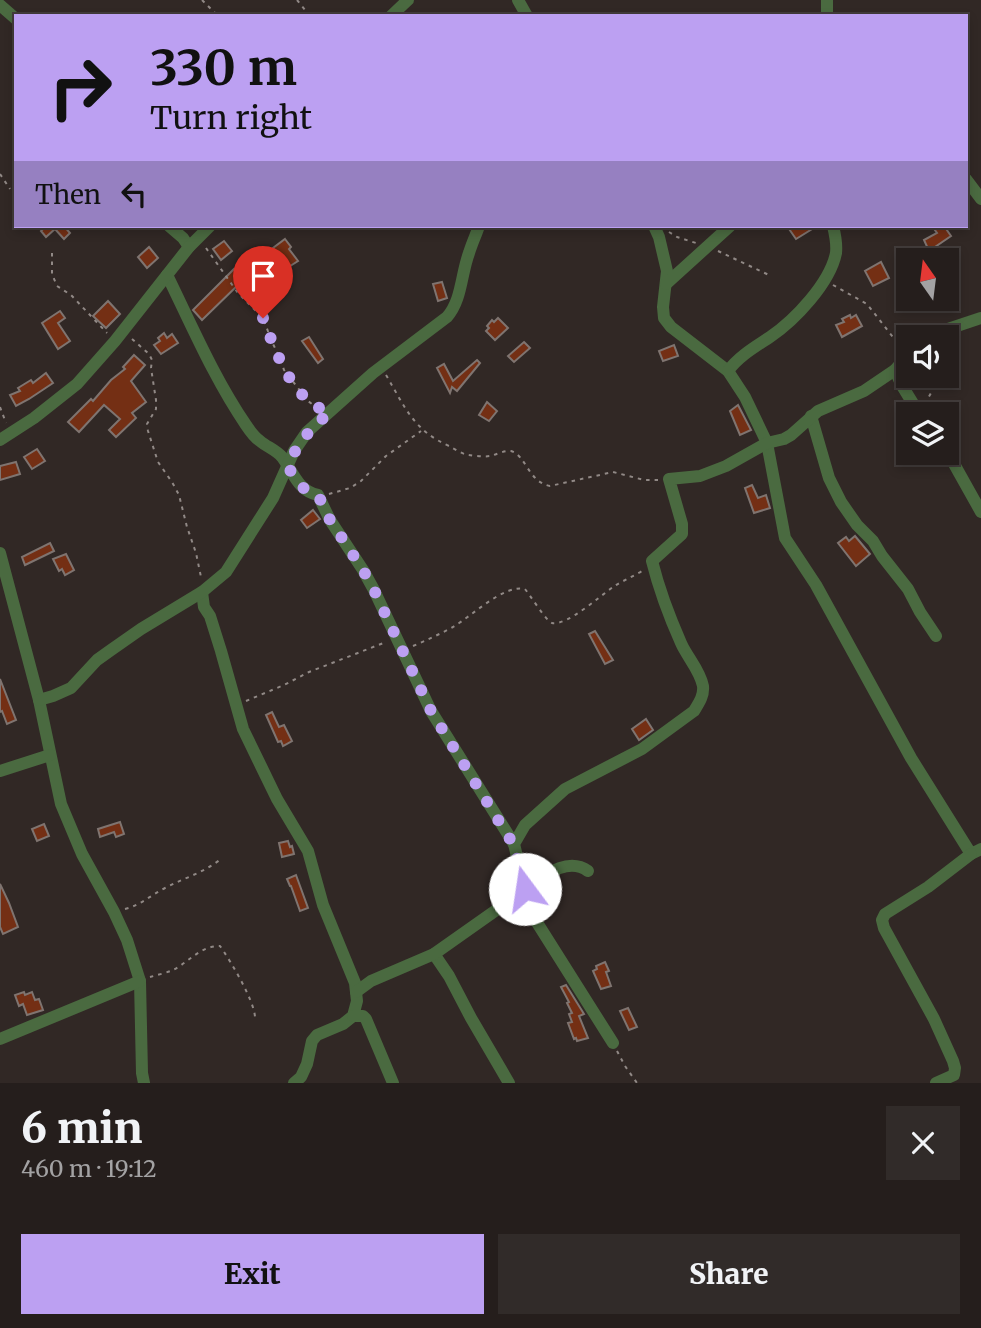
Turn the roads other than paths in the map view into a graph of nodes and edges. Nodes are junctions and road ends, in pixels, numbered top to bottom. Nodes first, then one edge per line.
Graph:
1 (408, 0) edge
2 (0, 5) edge
3 (393, 14) edge
4 (14, 17) edge
5 (968, 181) edge
6 (981, 199) edge
7 (171, 228) edge
8 (208, 228) edge
9 (478, 228) edge
10 (655, 228) edge
11 (728, 228) edge
12 (833, 228) edge
13 (194, 243) junction
14 (167, 275) junction
15 (666, 284) junction
16 (981, 318) edge
17 (959, 325) edge
18 (895, 370) joint
19 (728, 371) junction
20 (912, 402) edge
21 (811, 416) junction
22 (5, 437) edge
23 (766, 443) junction
24 (955, 465) edge
25 (288, 467) junction
26 (981, 512) edge
27 (0, 552) edge
28 (202, 592) junction
29 (936, 636) dead end
30 (39, 700) junction
31 (50, 755) junction
32 (0, 772) edge
33 (513, 844) junction
34 (976, 851) edge
35 (588, 871) dead end
36 (522, 892) junction
37 (435, 954) junction
38 (140, 981) junction
39 (356, 992) junction
40 (353, 1016) junction
41 (0, 1039) edge
42 (613, 1043) road end
43 (144, 1083) edge
44 (294, 1083) edge
45 (393, 1083) edge
46 (509, 1083) edge
47 (936, 1083) edge

1 - 3 street
2 - 4 street
5 - 6 street
7 - 13 street
8 - 13 street
9 - 25 street
10 - 15 street
11 - 15 street
12 - 19 street
13 - 14 street
14 - 22 street
14 - 25 street
15 - 19 street
16 - 17 street
18 - 20 street
18 - 21 street
19 - 23 street
21 - 23 street
21 - 29 street
23 - 33 street
23 - 34 street
24 - 26 street
25 - 28 street
25 - 33 street
27 - 30 street
28 - 30 street
28 - 39 street
30 - 31 street
31 - 32 street
31 - 38 street
33 - 36 street
34 - 47 street
35 - 36 street
36 - 37 street
36 - 42 street
37 - 39 street
37 - 46 street
38 - 41 street
38 - 43 street
39 - 40 street
40 - 44 street
40 - 45 street

